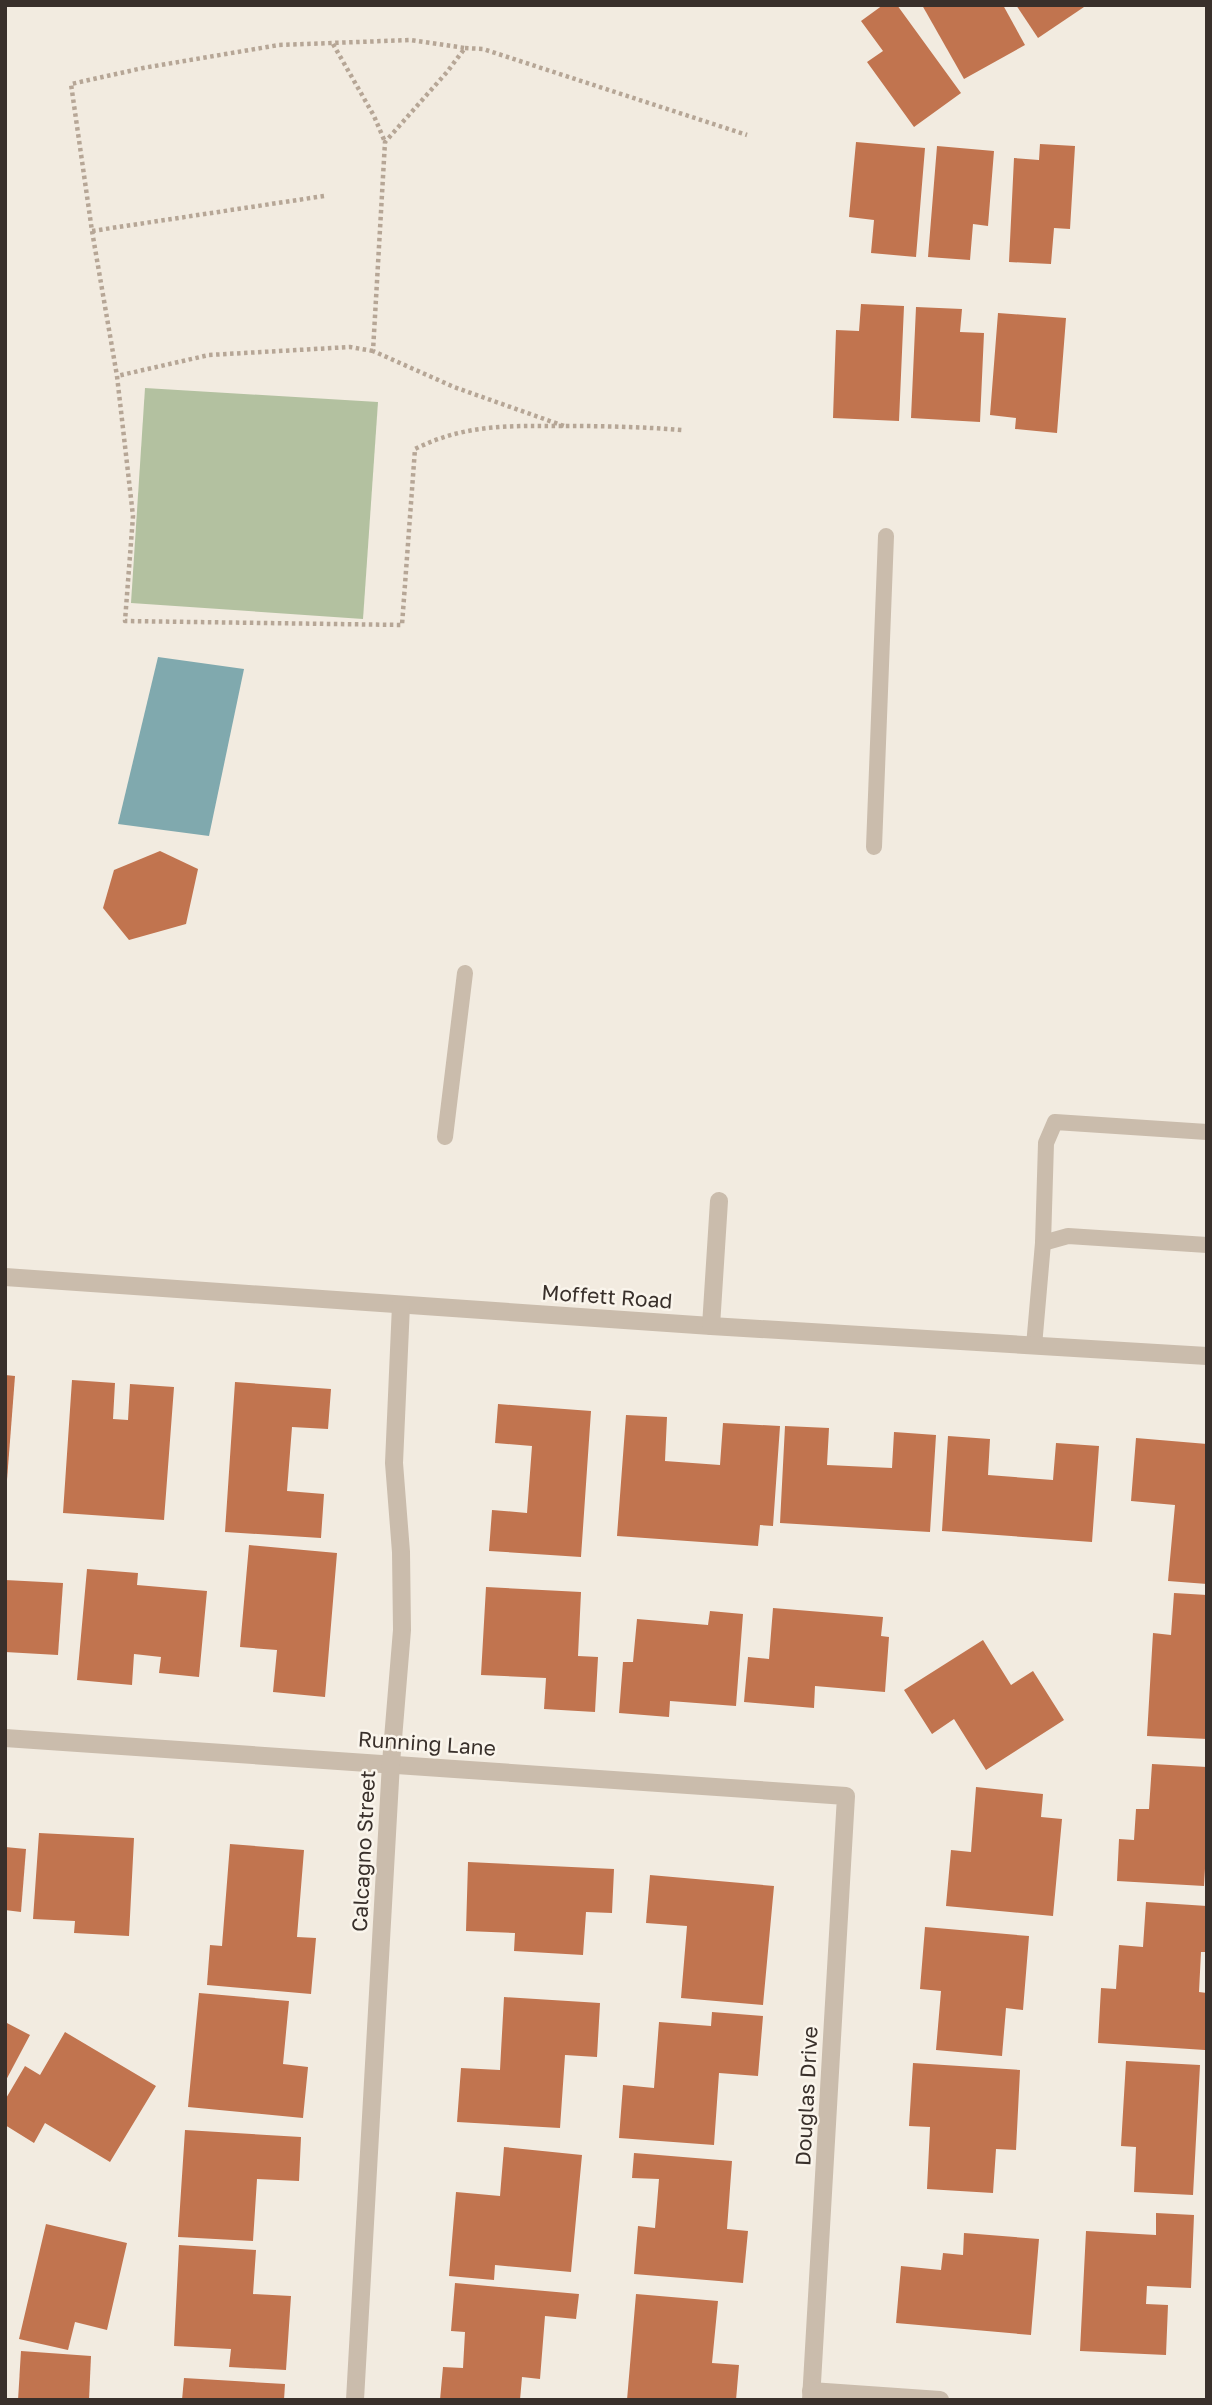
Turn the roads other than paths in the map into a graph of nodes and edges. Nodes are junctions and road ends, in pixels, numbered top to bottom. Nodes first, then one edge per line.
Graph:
1 (887, 536) dead end
2 (874, 847) dead end
3 (465, 973) dead end
4 (1207, 1132) edge
5 (445, 1137) dead end
6 (719, 1201) dead end
7 (1043, 1243) junction
8 (1207, 1245) edge
9 (5, 1278) edge
10 (401, 1305) junction
11 (711, 1326) junction
12 (1034, 1346) junction
13 (1207, 1356) edge
14 (5, 1738) edge
15 (391, 1763) junction
16 (846, 1796) joint
17 (811, 2395) edge
18 (355, 2400) edge
19 (940, 2400) edge

1 - 2 lane
3 - 5 lane
4 - 7 lane
6 - 11 street
7 - 8 lane
7 - 12 lane
9 - 10 street, Moffett Road
10 - 11 street, Moffett Road
10 - 15 street, Calcagno Street
11 - 12 street, Moffett Road
12 - 13 street, Moffett Road
14 - 15 street, Running Lane
15 - 16 street, Running Lane
15 - 18 street, Calcagno Street
16 - 17 street, Douglas Drive
17 - 19 street

